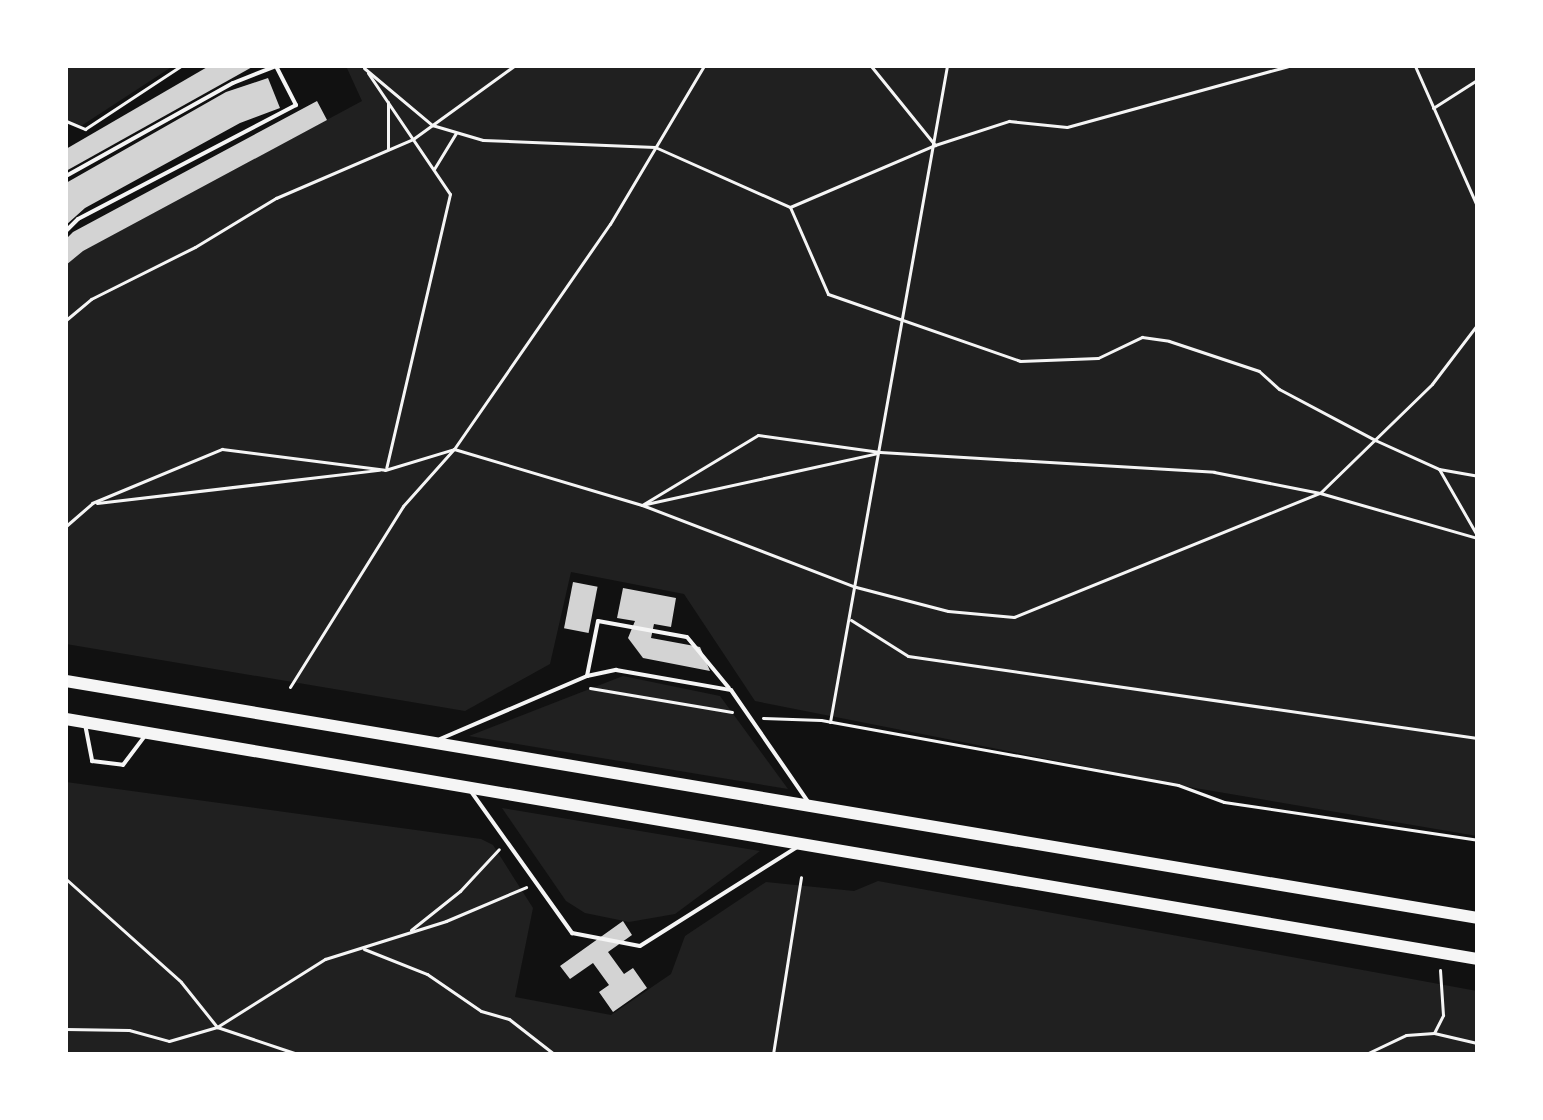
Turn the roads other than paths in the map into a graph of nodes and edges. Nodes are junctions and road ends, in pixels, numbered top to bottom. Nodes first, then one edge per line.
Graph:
1 (66, 176) edge
2 (66, 231) edge
3 (587, 676) junction
4 (66, 681) edge
5 (731, 690) junction
6 (66, 719) edge
7 (84, 722) junction
8 (148, 733) junction
9 (436, 740) junction
10 (469, 788) junction
11 (811, 804) junction
12 (801, 845) junction
13 (1477, 918) edge
14 (1477, 959) edge

1 - 2 lane
3 - 5 lane
3 - 5 lane
3 - 9 lane
4 - 9 main road
5 - 11 lane
6 - 7 main road
7 - 8 main road
7 - 8 lane
8 - 10 main road
9 - 11 main road
10 - 12 main road
10 - 12 lane
11 - 13 main road
12 - 14 main road

